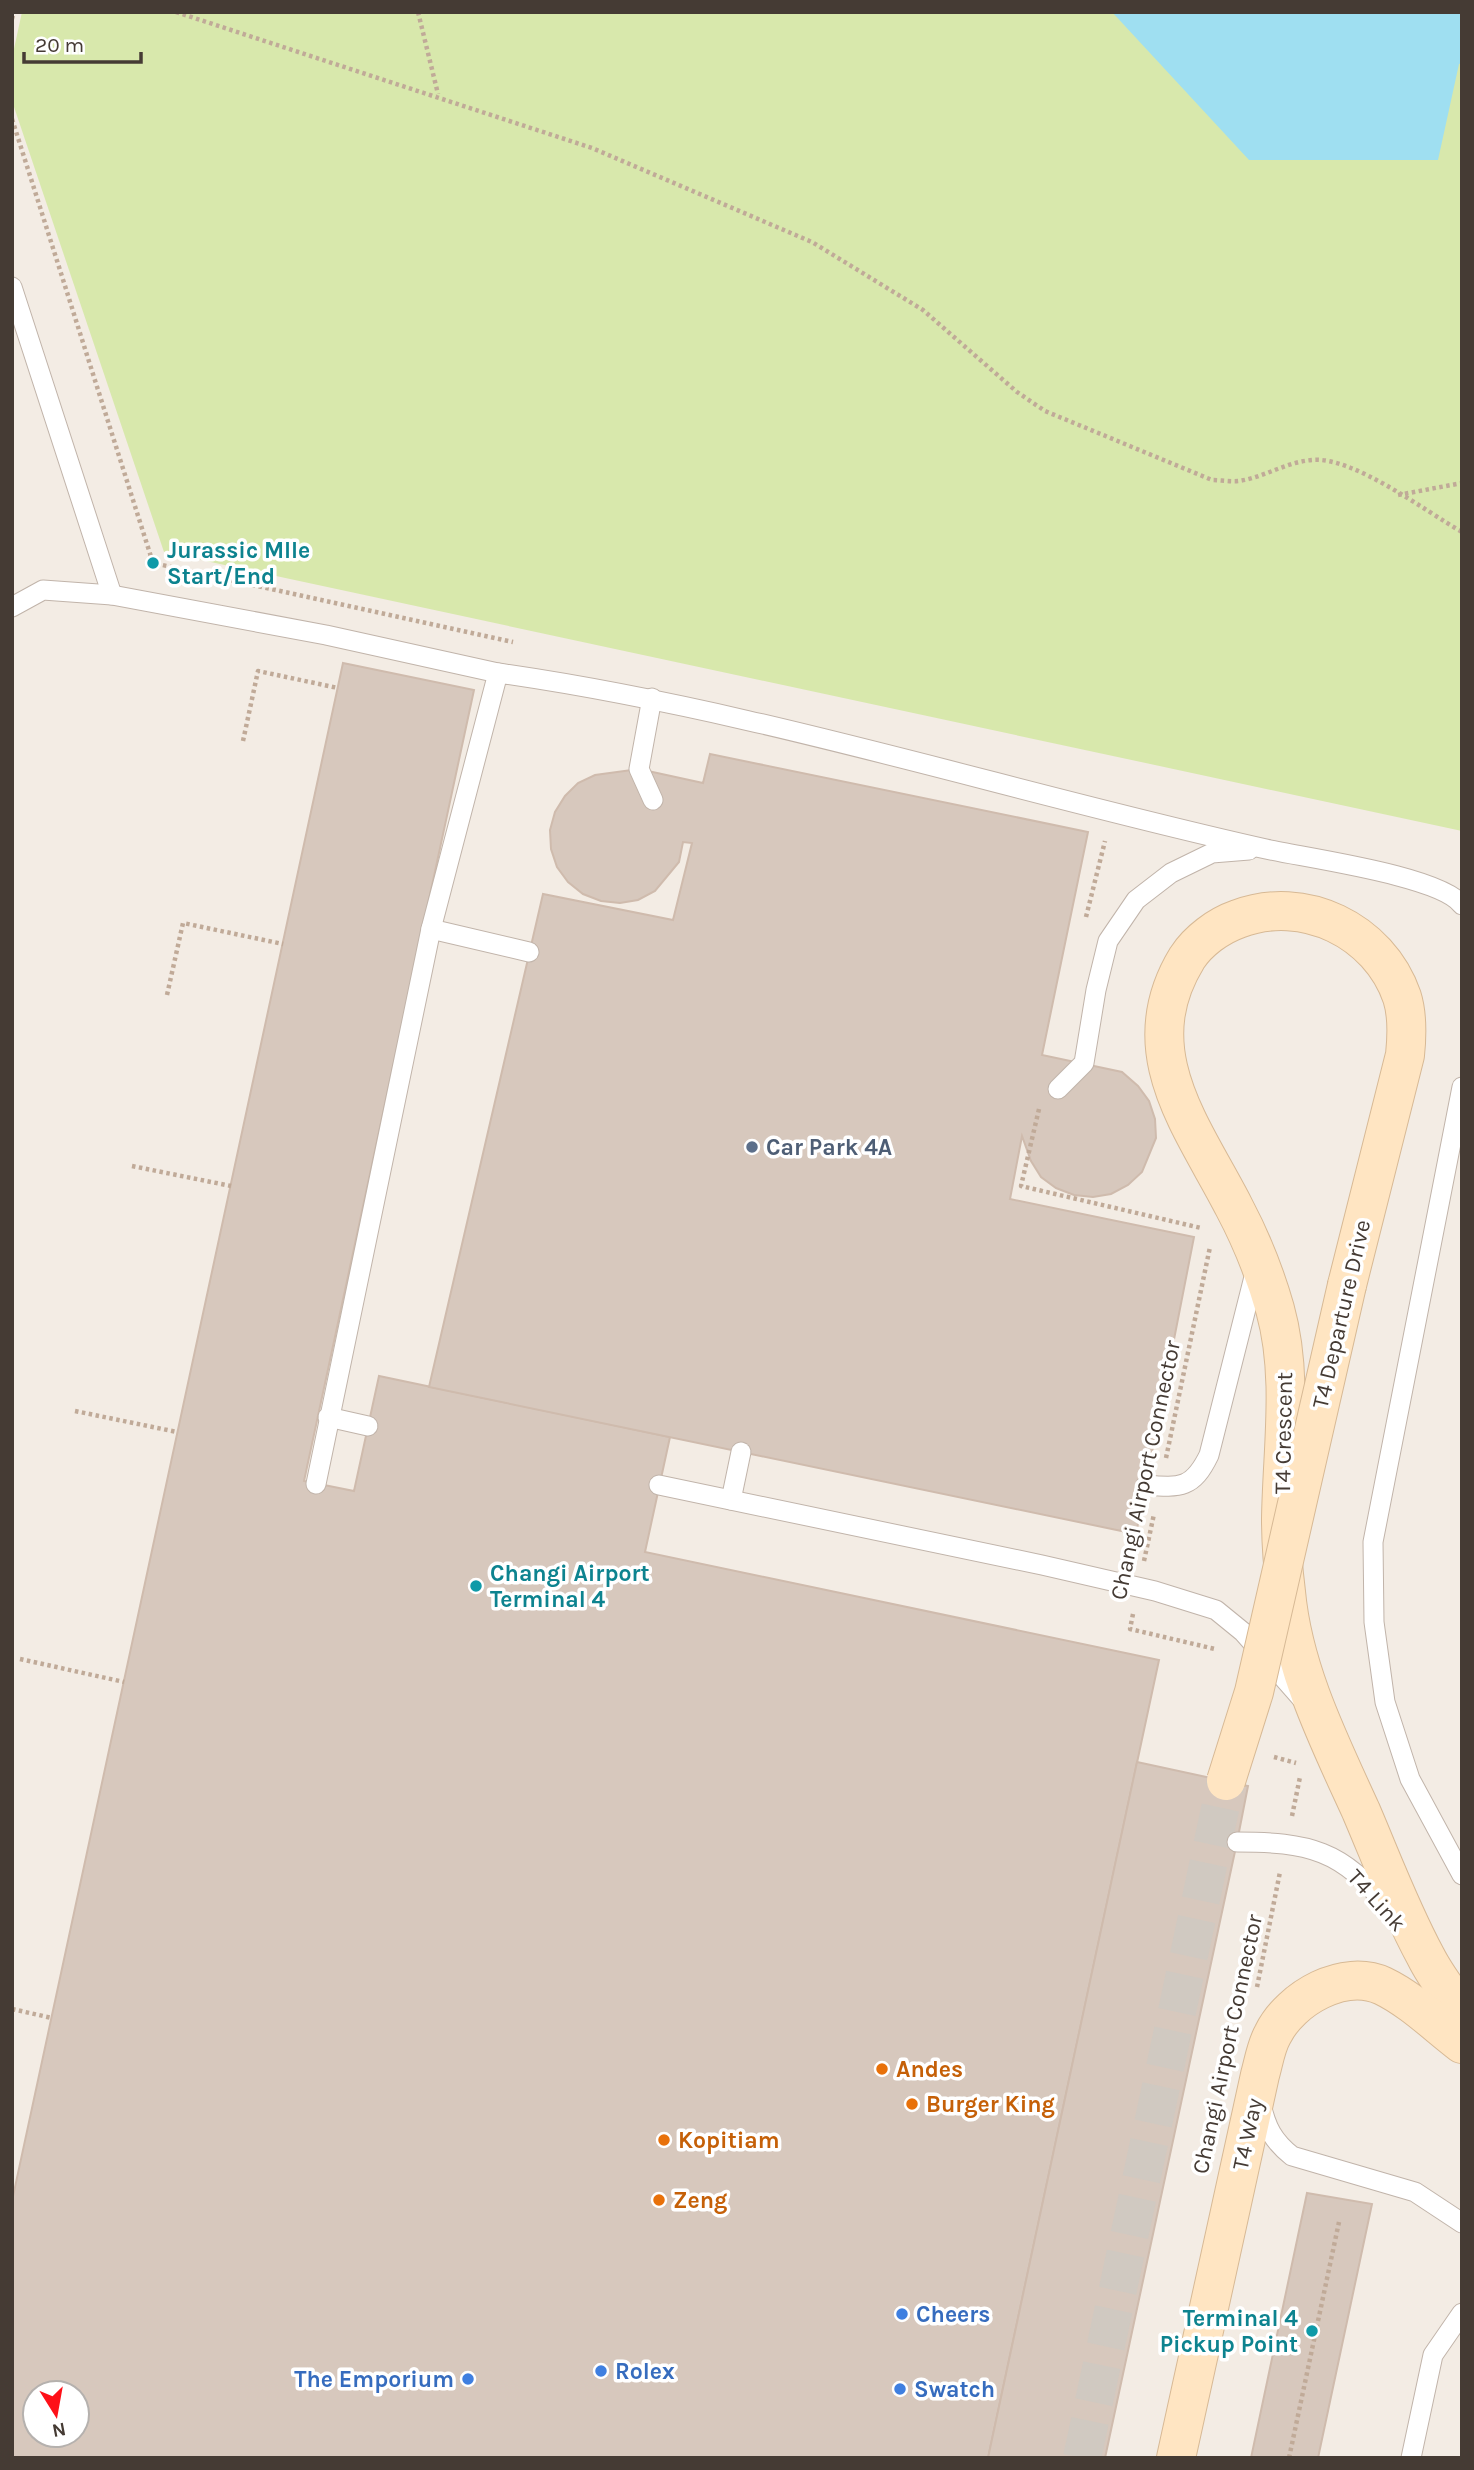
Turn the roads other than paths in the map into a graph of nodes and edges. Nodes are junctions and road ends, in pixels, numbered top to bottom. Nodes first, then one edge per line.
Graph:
1 (12, 287) edge
2 (112, 596) junction
3 (12, 607) edge
4 (498, 673) junction
5 (652, 698) junction
6 (653, 800) dead end
7 (1264, 848) junction
8 (1462, 905) edge
9 (1284, 909) joint
10 (431, 929) junction
11 (529, 952) dead end
12 (1462, 1087) edge
13 (1050, 1092) road end
14 (1258, 1261) junction
15 (328, 1417) junction
16 (368, 1426) dead end
17 (741, 1452) dead end
18 (316, 1484) dead end
19 (659, 1485) dead end
20 (1153, 1486) road end
21 (731, 1500) junction
22 (1320, 1720) junction
23 (1226, 1781) tunnel mouth
24 (1237, 1842) dead end
25 (1462, 1875) edge
26 (1426, 1959) junction
27 (1462, 2012) edge
28 (1462, 2044) edge
29 (1260, 2075) junction
30 (1462, 2223) edge
31 (1462, 2313) edge
32 (1177, 2458) edge
33 (1411, 2458) edge

1 - 2 lane
2 - 3 lane
2 - 4 lane
4 - 5 lane
4 - 10 lane
5 - 6 lane
5 - 7 lane
7 - 8 lane
7 - 13 lane
9 - 14 main road, T4 Crescent
9 - 23 main road, T4 Departure Drive, bridge
10 - 11 lane
10 - 15 lane
12 - 25 lane
14 - 20 lane
14 - 22 main road, T4 Crescent
15 - 16 lane
15 - 18 lane
17 - 21 lane
19 - 21 lane
21 - 22 lane
22 - 26 main road, T4 Crescent
24 - 26 lane, T4 Link
26 - 27 main road, T4 Crescent
28 - 29 main road, T4 Way
29 - 30 lane
29 - 32 main road, T4 Way
31 - 33 lane

